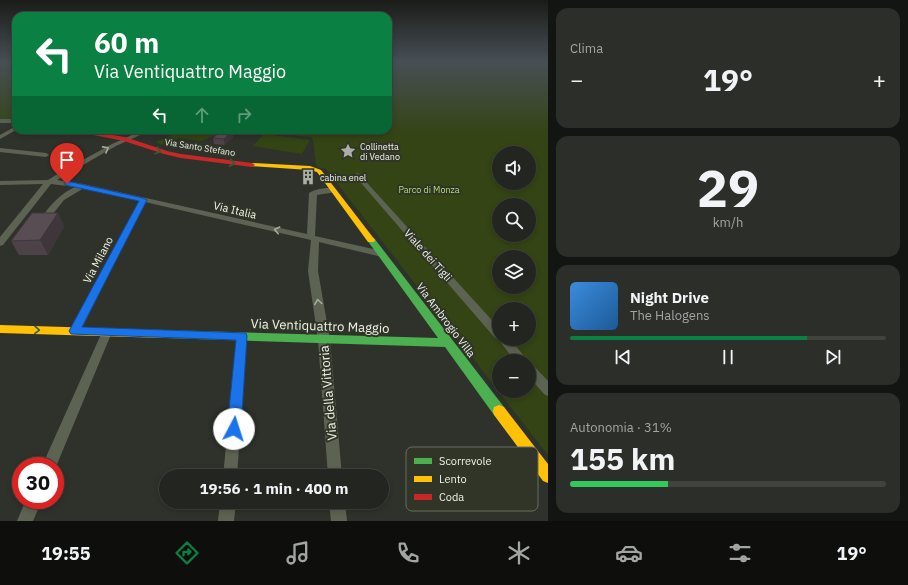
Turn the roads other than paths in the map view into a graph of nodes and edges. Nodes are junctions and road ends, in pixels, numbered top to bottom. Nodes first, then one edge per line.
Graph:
1 (0, 121) edge
2 (12, 121) edge
3 (12, 130) edge
4 (95, 134) edge
5 (139, 134) edge
6 (134, 136) junction
7 (0, 137) edge
8 (125, 139) junction
9 (140, 145) junction
10 (0, 150) edge
11 (46, 155) dead end
12 (357, 175) dead end
13 (325, 178) joint
14 (0, 183) edge
15 (48, 183) junction
16 (83, 186) junction
17 (333, 190) junction
18 (143, 200) junction
19 (45, 218) edge
20 (313, 238) junction
21 (0, 243) edge
22 (382, 254) junction
23 (492, 327) edge
24 (0, 329) edge
25 (75, 331) junction
26 (107, 332) junction
27 (242, 336) junction
28 (324, 340) junction
29 (447, 342) junction
30 (509, 346) edge
31 (516, 354) edge
32 (536, 377) edge
33 (548, 390) edge
34 (526, 447) edge
35 (53, 457) edge
36 (538, 463) edge
37 (231, 469) edge
38 (334, 469) edge
39 (548, 476) edge
40 (30, 509) edge
41 (227, 509) edge
42 (338, 509) edge
43 (25, 521) edge
44 (226, 521) edge
45 (339, 521) edge

1 - 2 street
3 - 7 street
4 - 8 street, Via Santo Stefano
5 - 6 street
6 - 8 street
6 - 9 street
8 - 9 street, Via Santo Stefano
15 -> 8 street
9 -> 13 street, Via Santo Stefano
10 - 11 street
12 - 23 street, Viale dei Tigli
13 - 17 street, Via Ambrogio Villa
14 - 15 street, Via Italia
15 - 16 street, Via Italia
15 - 21 street
16 - 18 street, Via Italia
16 - 19 street
17 - 20 street, Via della Vittoria
17 - 22 street, Via Ambrogio Villa
20 -> 18 street, Via Italia
18 - 25 street, Via Milano
20 - 22 street, Via Italia
28 -> 20 street, Via della Vittoria
22 - 29 street, Via Ambrogio Villa
24 -> 25 street, Via Ventiquattro Maggio
25 - 26 street, Via Ventiquattro Maggio
26 - 27 street, Via Ventiquattro Maggio
26 - 35 street
27 - 28 street, Via Ventiquattro Maggio
27 - 37 street
28 - 29 street, Via Ventiquattro Maggio
28 - 38 street, Via della Vittoria
29 - 34 street, Via Ambrogio Villa
30 - 31 street
32 - 33 street
36 - 39 street, Via Ambrogio Villa
40 - 43 street
41 - 44 street
42 - 45 street

